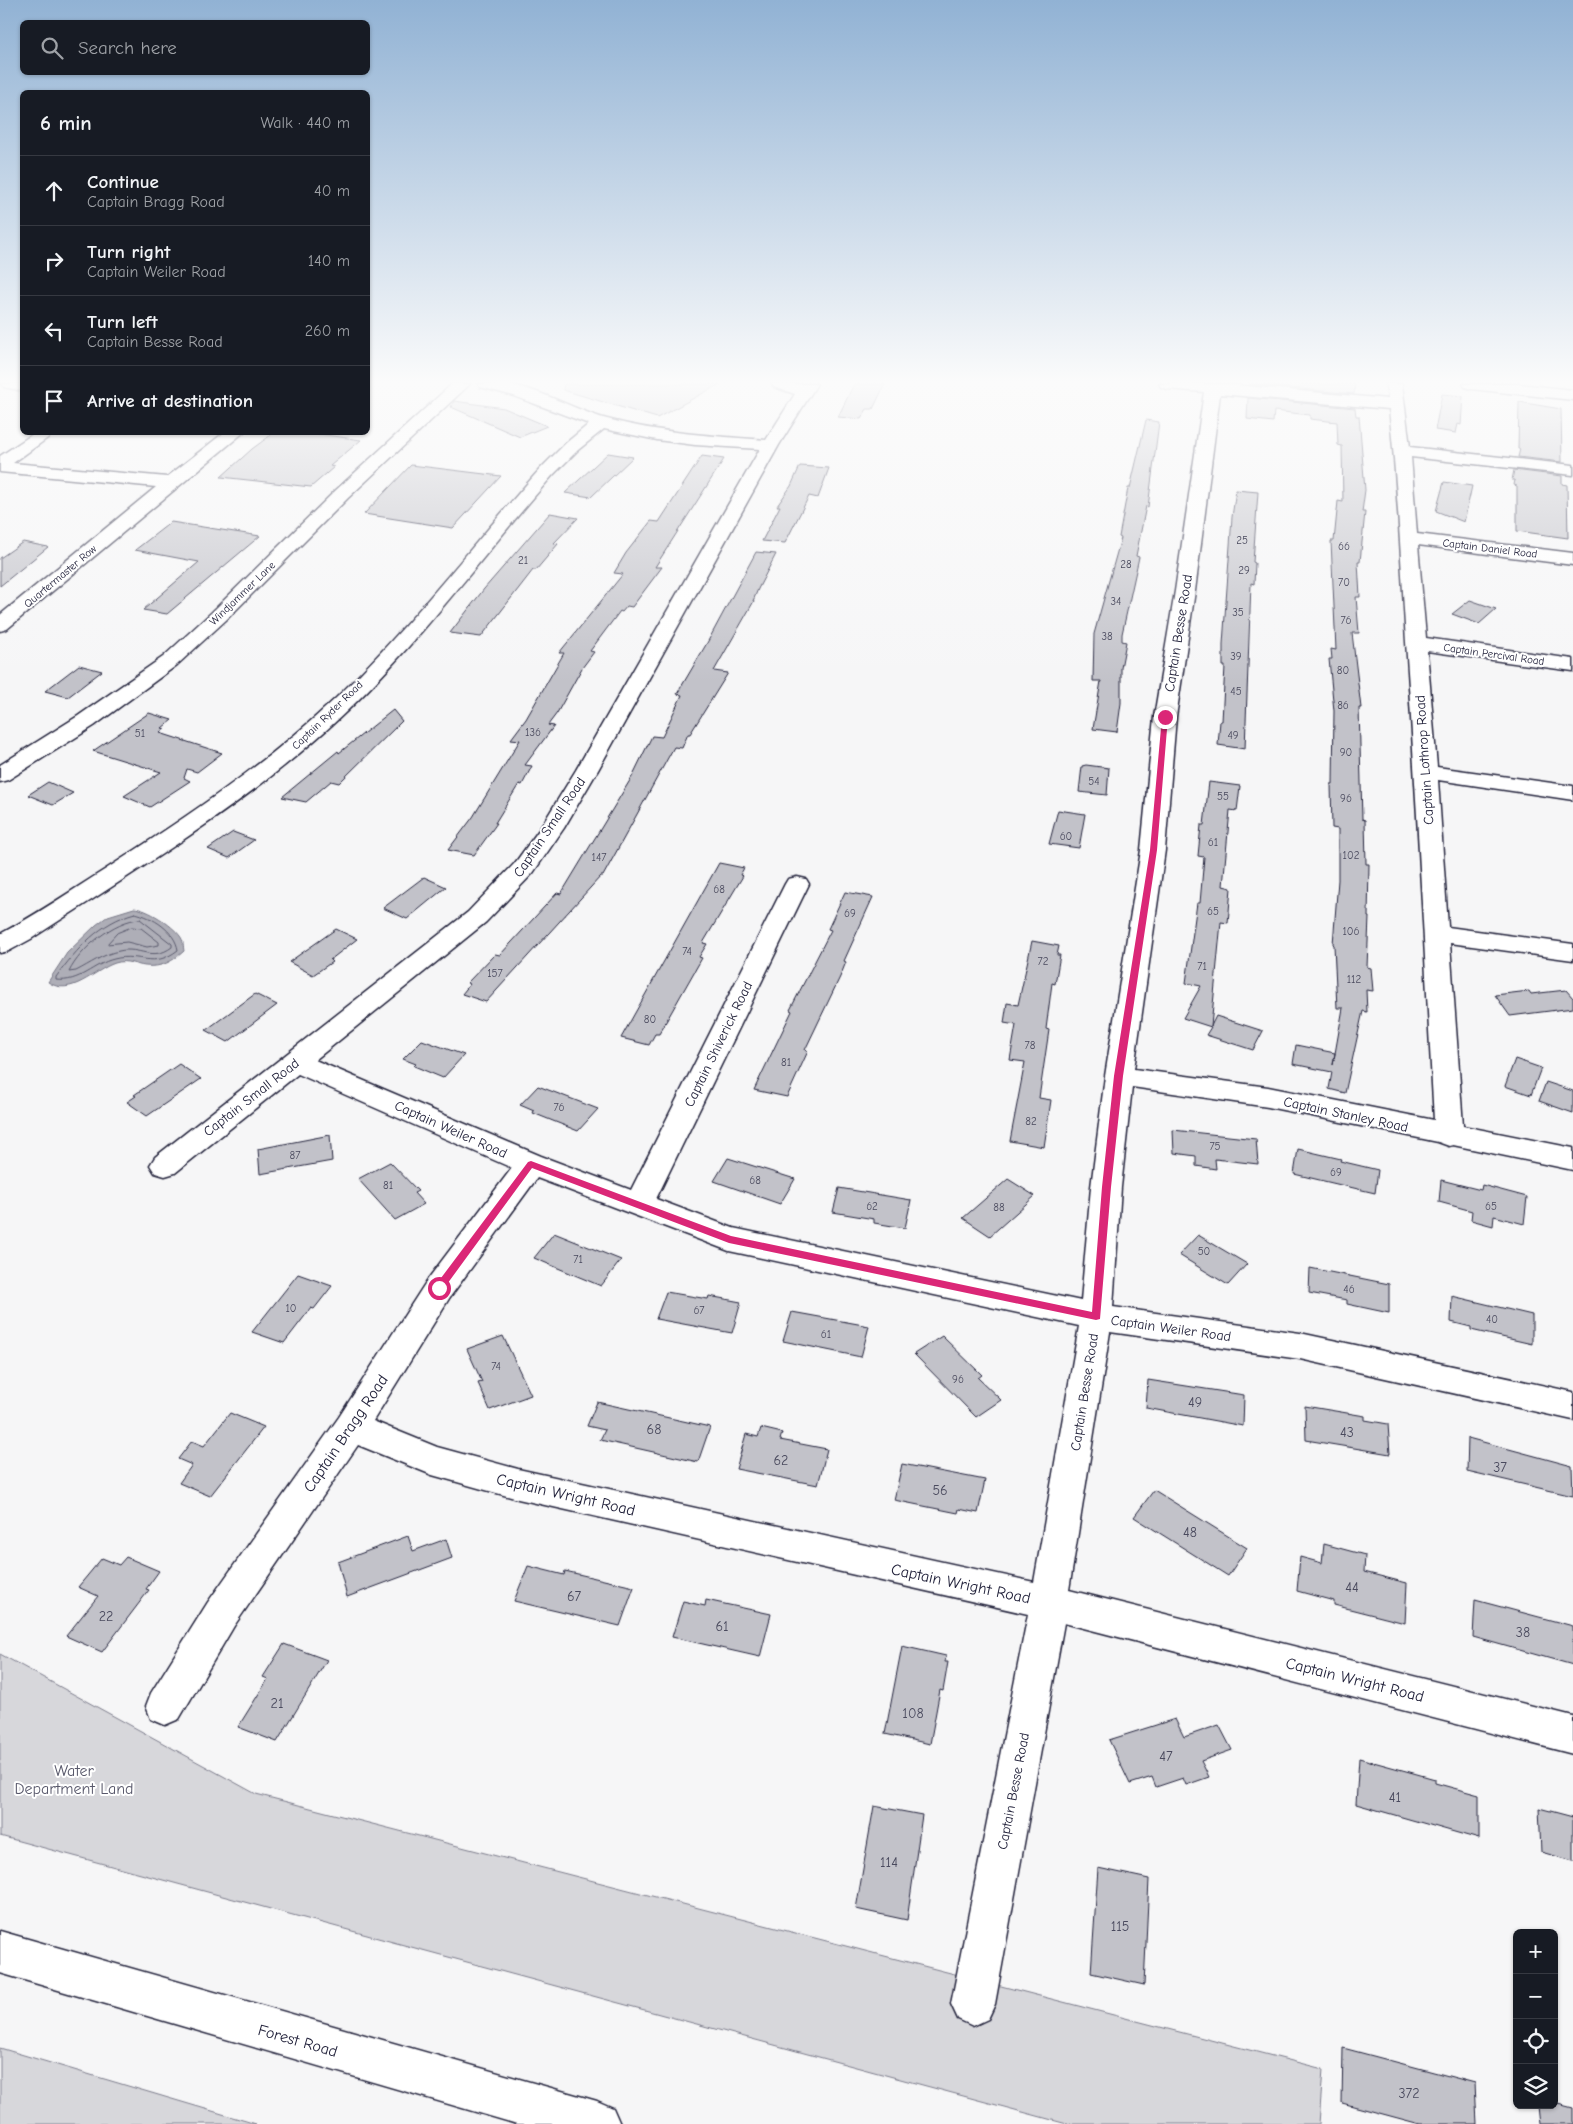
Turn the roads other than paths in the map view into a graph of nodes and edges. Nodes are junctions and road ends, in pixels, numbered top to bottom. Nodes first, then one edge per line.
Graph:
1 (171, 483) edge
2 (354, 483) edge
3 (537, 483) edge
4 (750, 483) edge
5 (1200, 483) edge
6 (1404, 483) edge
7 (1407, 538) junction
8 (1573, 559) edge
9 (0, 625) edge
10 (1416, 643) junction
11 (1573, 665) edge
12 (1426, 772) junction
13 (0, 774) edge
14 (1573, 793) edge
15 (797, 884) dead end
16 (1436, 933) junction
17 (0, 945) edge
18 (1573, 952) edge
19 (295, 1062) junction
20 (1118, 1076) junction
21 (1449, 1136) junction
22 (1573, 1159) edge
23 (531, 1164) junction
24 (165, 1165) dead end
25 (639, 1204) junction
26 (1096, 1317) junction
27 (1573, 1406) edge
28 (351, 1427) junction
29 (1049, 1602) junction
30 (165, 1706) dead end
31 (1573, 1735) edge
32 (0, 1952) edge
33 (973, 2004) dead end
34 (597, 2124) edge

1 - 9 street, Quartermaster Row
2 - 13 street, Windjammer Lane
3 - 17 street, Captain Ryder Road
4 - 19 street, Captain Small Road
5 - 20 street, Captain Besse Road
6 - 7 street, Captain Lothrop Road
7 - 8 street, Captain Daniel Road
7 - 10 street, Captain Lothrop Road
10 - 11 street, Captain Percival Road
10 - 12 street, Captain Lothrop Road
12 - 14 street
12 - 16 street, Captain Lothrop Road
15 - 25 street, Captain Shiverick Road
16 - 18 street
16 - 21 street, Captain Lothrop Road
19 - 23 street, Captain Weiler Road
19 - 24 street, Captain Small Road
20 - 21 street, Captain Stanley Road
20 - 26 street, Captain Besse Road
21 - 22 street, Captain Stanley Road
23 - 25 street, Captain Weiler Road
23 - 28 street, Captain Bragg Road
25 - 26 street, Captain Weiler Road
26 - 27 street, Captain Weiler Road
26 - 29 street, Captain Besse Road
28 - 29 street, Captain Wright Road
28 - 30 street, Captain Bragg Road
29 - 31 street, Captain Wright Road
29 - 33 street, Captain Besse Road
32 - 34 street, Forest Road

